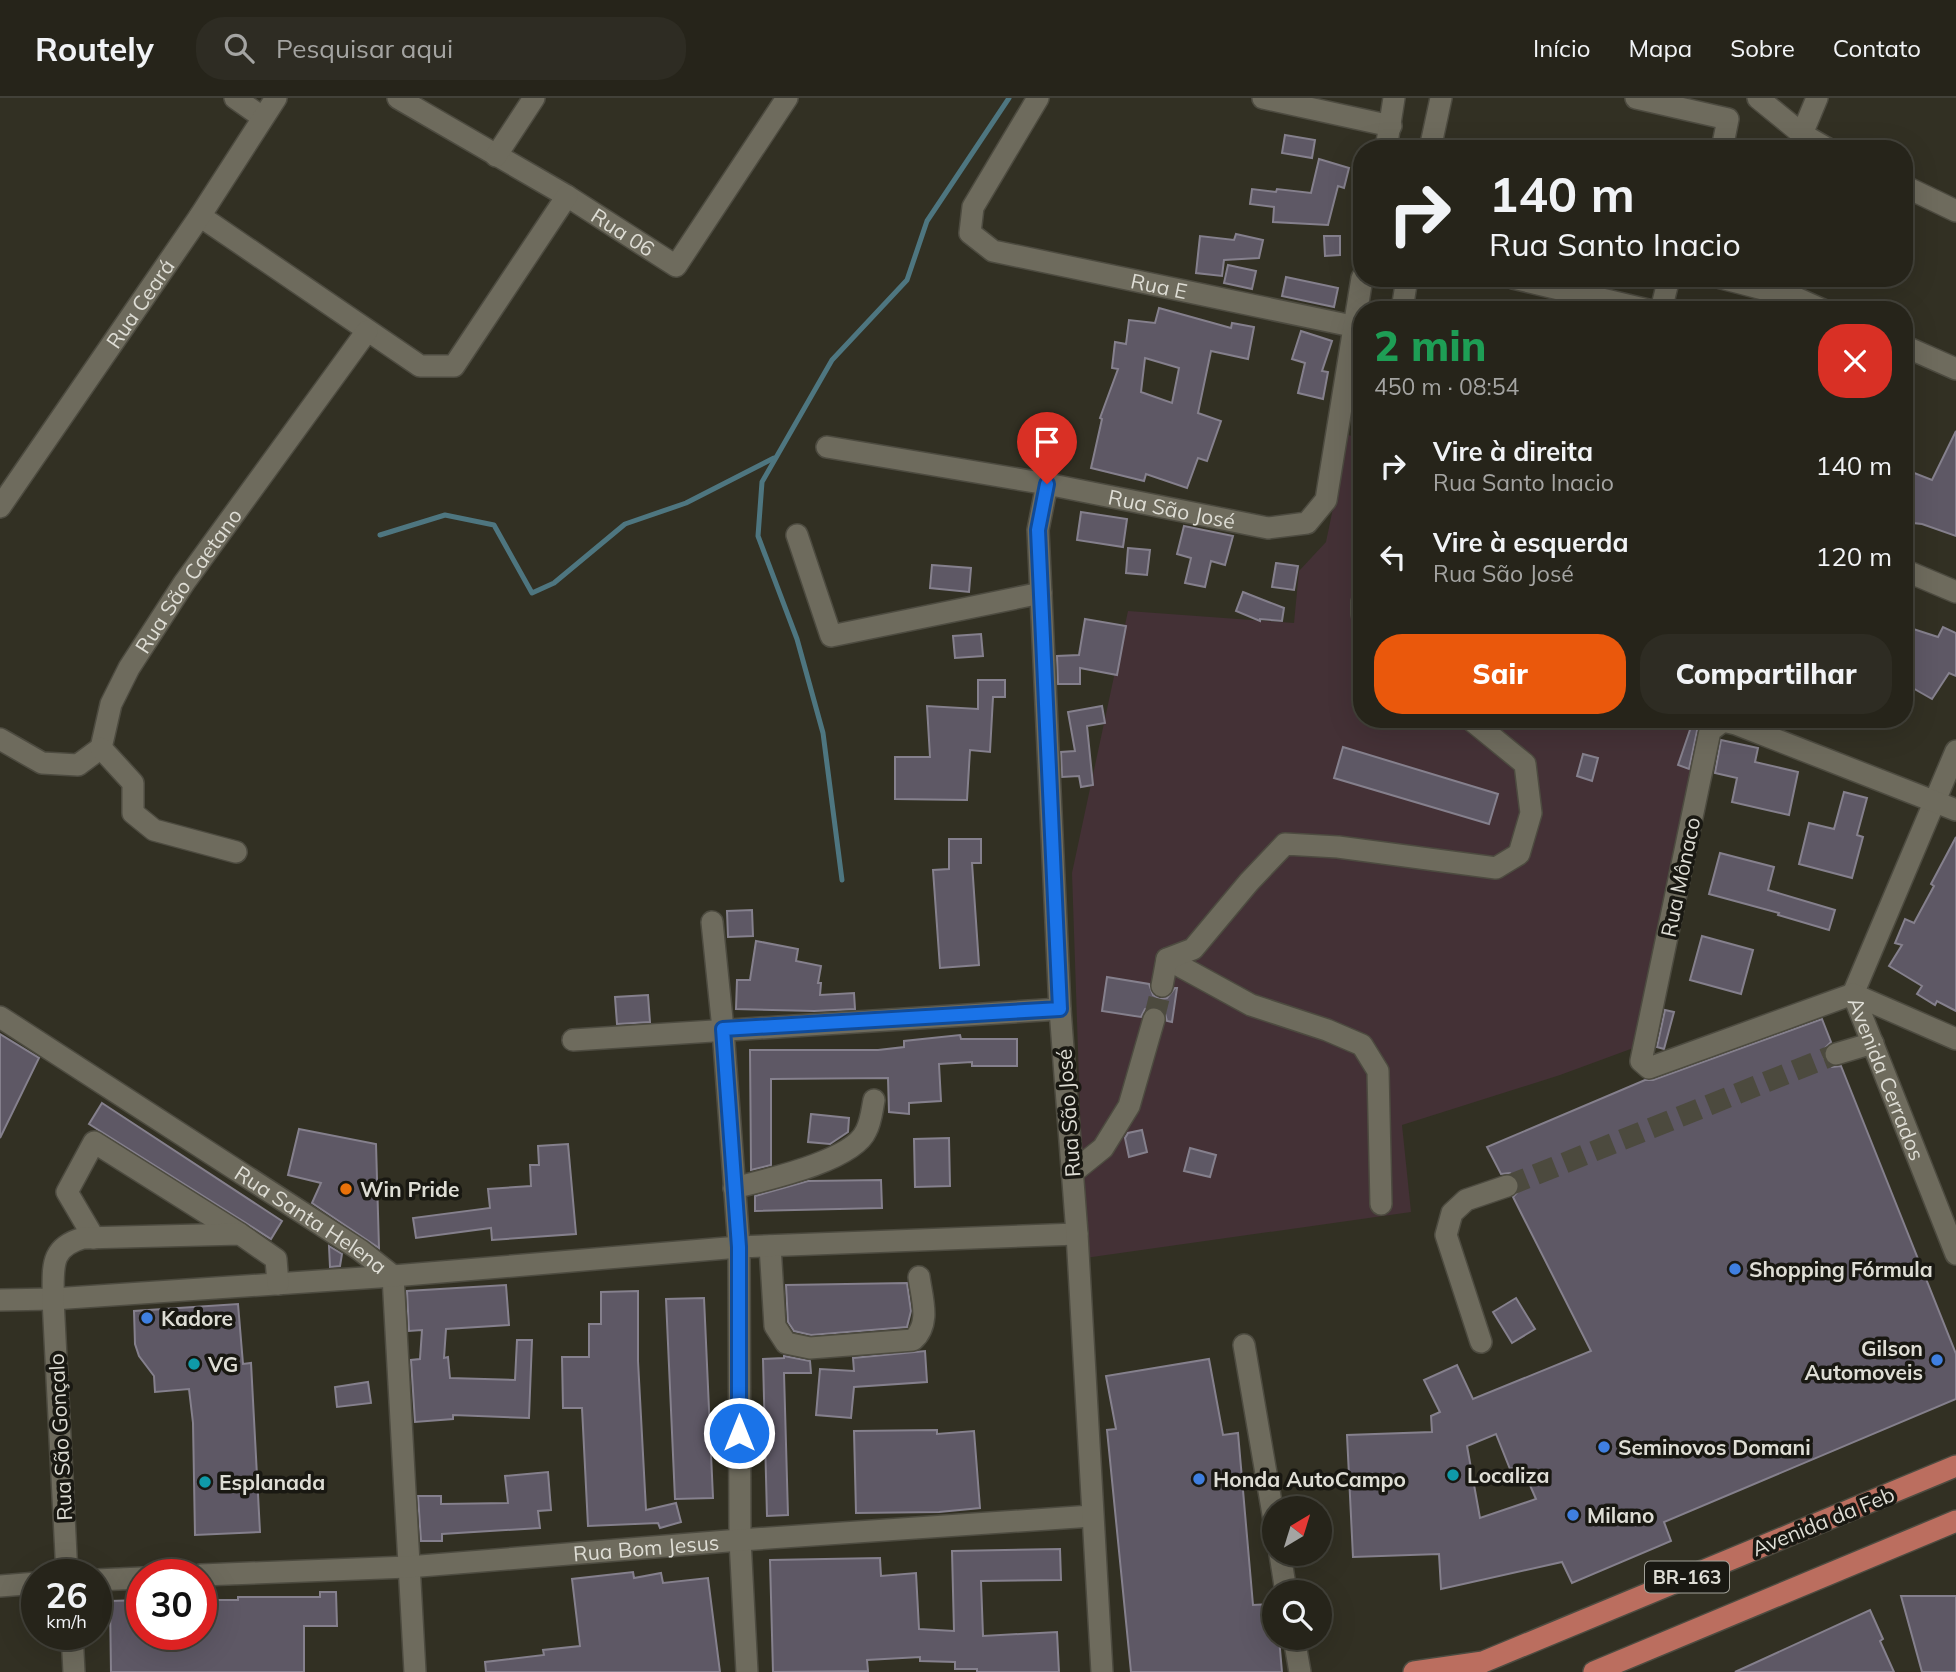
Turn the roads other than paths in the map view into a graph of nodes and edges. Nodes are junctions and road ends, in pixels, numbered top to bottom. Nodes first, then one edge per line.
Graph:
1 (235, 98) edge
2 (276, 98) edge
3 (398, 98) edge
4 (534, 98) edge
5 (787, 98) edge
6 (1038, 98) edge
7 (1263, 98) edge
8 (1394, 98) edge
9 (1441, 98) edge
10 (1636, 98) edge
11 (1759, 98) edge
12 (1817, 98) edge
13 (262, 117) junction
14 (1391, 126) junction
15 (1802, 134) junction
16 (1388, 140) edge
17 (1432, 140) edge
18 (1724, 140) edge
19 (1812, 140) edge
20 (496, 156) junction
21 (1913, 190) edge
22 (567, 196) junction
23 (1956, 211) edge
24 (201, 216) junction
25 (1551, 287) edge
26 (1796, 287) edge
27 (1610, 301) edge
28 (1813, 301) edge
29 (1353, 321) edge
30 (1352, 326) junction
31 (367, 331) junction
32 (1913, 349) edge
33 (1956, 369) edge
34 (827, 447) dead end
35 (1047, 484) junction
36 (0, 508) edge
37 (797, 536) dead end
38 (1913, 574) edge
39 (1956, 592) edge
40 (1041, 593) junction
41 (1481, 728) edge
42 (1714, 728) edge
43 (1746, 728) edge
44 (0, 738) edge
45 (101, 748) junction
46 (1956, 751) edge
47 (1935, 801) junction
48 (1956, 810) edge
49 (236, 852) dead end
50 (712, 922) dead end
51 (1167, 959) junction
52 (1162, 986) tunnel mouth
53 (1853, 994) junction
54 (1060, 1009) junction
55 (0, 1017) edge
56 (1154, 1019) tunnel mouth
57 (723, 1029) junction
58 (1956, 1039) edge
59 (573, 1040) dead end
60 (1873, 1043) junction
61 (1836, 1054) tunnel mouth
62 (874, 1100) dead end
63 (1072, 1172) junction
64 (1507, 1186) tunnel mouth
65 (734, 1188) junction
66 (1381, 1204) dead end
67 (240, 1234) junction
68 (1077, 1234) junction
69 (94, 1238) junction
70 (770, 1246) junction
71 (739, 1247) junction
72 (1956, 1254) edge
73 (393, 1276) junction
74 (919, 1277) dead end
75 (278, 1284) junction
76 (53, 1298) junction
77 (0, 1300) edge
78 (1481, 1342) dead end
79 (1244, 1345) dead end
80 (1956, 1466) edge
81 (1270, 1496) edge
82 (1092, 1516) junction
83 (1956, 1521) edge
84 (740, 1539) junction
85 (67, 1559) edge
86 (408, 1567) junction
87 (217, 1574) edge
88 (21, 1584) edge
89 (0, 1586) edge
90 (73, 1650) edge
91 (1296, 1650) edge
92 (1483, 1662) junction
93 (1612, 1667) edge
94 (74, 1672) edge
95 (415, 1672) edge
96 (747, 1672) edge
97 (1102, 1672) edge
98 (1300, 1672) edge
99 (1414, 1672) edge
100 (1462, 1672) edge
101 (1588, 1672) edge

1 - 13 street
2 - 13 street, Rua Ceará
3 - 20 street, Rua 06
4 - 20 street
5 - 22 street, Rua 06
6 - 30 street, Rua E
7 - 14 street
8 - 14 street
9 - 17 street
10 - 18 street
11 - 15 street
12 - 15 street
13 - 24 street, Rua Ceará
14 - 16 street
15 - 19 street
20 - 22 street, Rua 06
21 - 23 street
22 - 31 street
24 - 31 street
24 - 36 street, Rua Ceará
25 - 27 street
26 - 28 street
29 - 30 street, Rua São José
30 - 35 street, Rua São José
31 - 45 street, Rua São Caetano
32 - 33 street
34 - 35 street
35 - 40 street, Rua São José
37 - 40 street
38 - 39 street
40 - 54 street, Rua São José
41 - 51 street
42 - 53 street, Rua Mônaco
43 - 47 street, Rua Mônaco
44 - 45 street
45 - 49 street
46 - 47 street, Avenida Cerrados
47 - 48 street, Rua Mônaco
47 - 53 street, Avenida Cerrados
50 - 57 street
51 - 52 street
51 - 66 street
53 - 58 street
53 - 60 street, Avenida Cerrados
54 - 57 street
54 - 63 street, Rua São José
55 - 73 street, Rua Santa Helena
56 - 63 street
57 - 59 street
57 - 65 street
60 - 61 street
60 - 72 street, Avenida Cerrados
62 - 65 street
63 - 68 street, Rua São José
64 - 78 street
65 - 71 street
67 - 69 street, Rua São Gonçalo
67 - 69 street
67 - 75 street
68 - 70 street
68 - 82 street, Rua São José
69 - 76 street, Rua São Gonçalo
70 - 71 street
70 - 74 street
71 - 73 street
71 - 84 street
73 - 75 street
73 - 86 street, Rua Santa Helena
75 - 76 street
76 - 77 street
76 - 85 street, Rua São Gonçalo
79 - 81 street
80 - 92 main road, Avenida da Feb / BR-163
82 - 84 street, Rua Bom Jesus
82 - 97 street, Rua São José
83 - 93 main road, BR-163
84 - 86 street, Rua Bom Jesus
84 - 96 street
86 - 87 street, Rua Bom Jesus
86 - 95 street, Rua Santa Helena
88 - 89 street
90 - 94 street
91 - 98 street
92 - 99 main road, Avenida da Feb / BR-163
92 - 100 main road
93 - 101 main road

